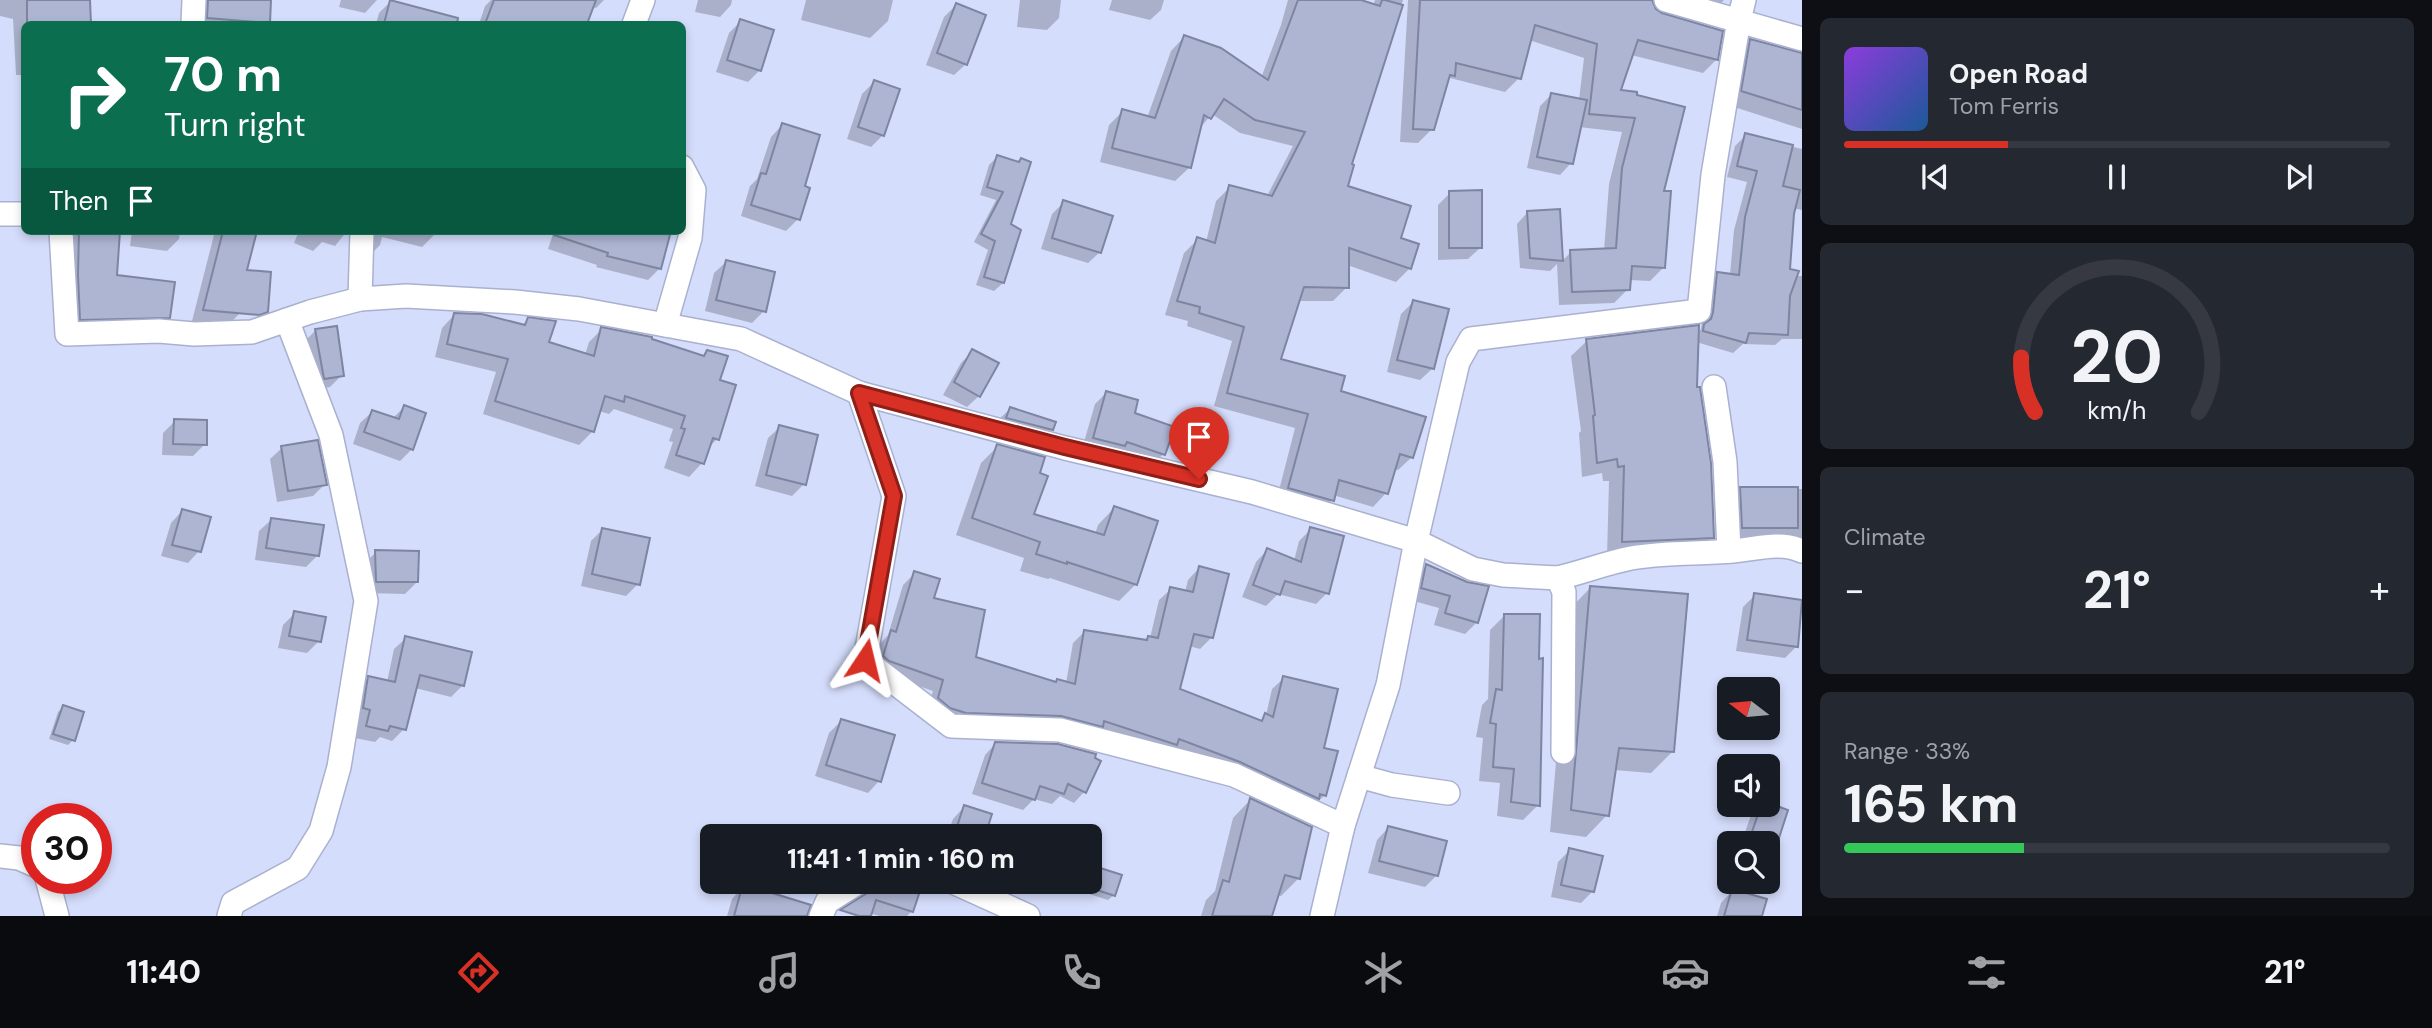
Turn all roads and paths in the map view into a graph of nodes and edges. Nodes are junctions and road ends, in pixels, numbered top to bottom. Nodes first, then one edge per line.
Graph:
1 (194, 0) edge
2 (643, 0) edge
3 (1666, 0) edge
4 (1742, 10) edge
5 (193, 21) edge
6 (635, 21) edge
7 (1802, 39) edge
8 (686, 175) edge
9 (0, 214) edge
10 (21, 214) edge
11 (61, 235) edge
12 (362, 235) edge
13 (360, 299) junction
14 (287, 320) junction
15 (665, 325) junction
16 (1714, 387) dead end
17 (859, 393) junction
18 (1416, 541) junction
19 (1729, 551) junction
20 (1802, 551) edge
21 (1558, 578) junction
22 (1563, 752) dead end
23 (1359, 776) junction
24 (1448, 793) dead end
25 (1343, 826) junction
26 (0, 856) edge
27 (21, 859) edge
28 (51, 894) edge
29 (840, 894) edge
30 (979, 894) edge
31 (57, 916) edge
32 (229, 916) edge
33 (821, 916) edge
34 (1028, 916) edge
35 (1322, 916) edge

1 - 5 street
2 - 6 street
3 - 4 street
4 - 7 street
4 - 18 street
8 - 15 street
9 - 10 street
11 - 14 street
12 - 13 street
13 - 14 street
13 - 15 street
14 - 32 street
15 - 17 street
16 - 19 street
17 - 18 street
17 - 25 street
18 - 21 street
18 - 23 street
19 - 20 street
19 - 21 street
21 - 22 street
23 - 24 street
23 - 25 street
25 - 35 street
26 - 27 street
28 - 31 street
29 - 33 street
30 - 34 street

